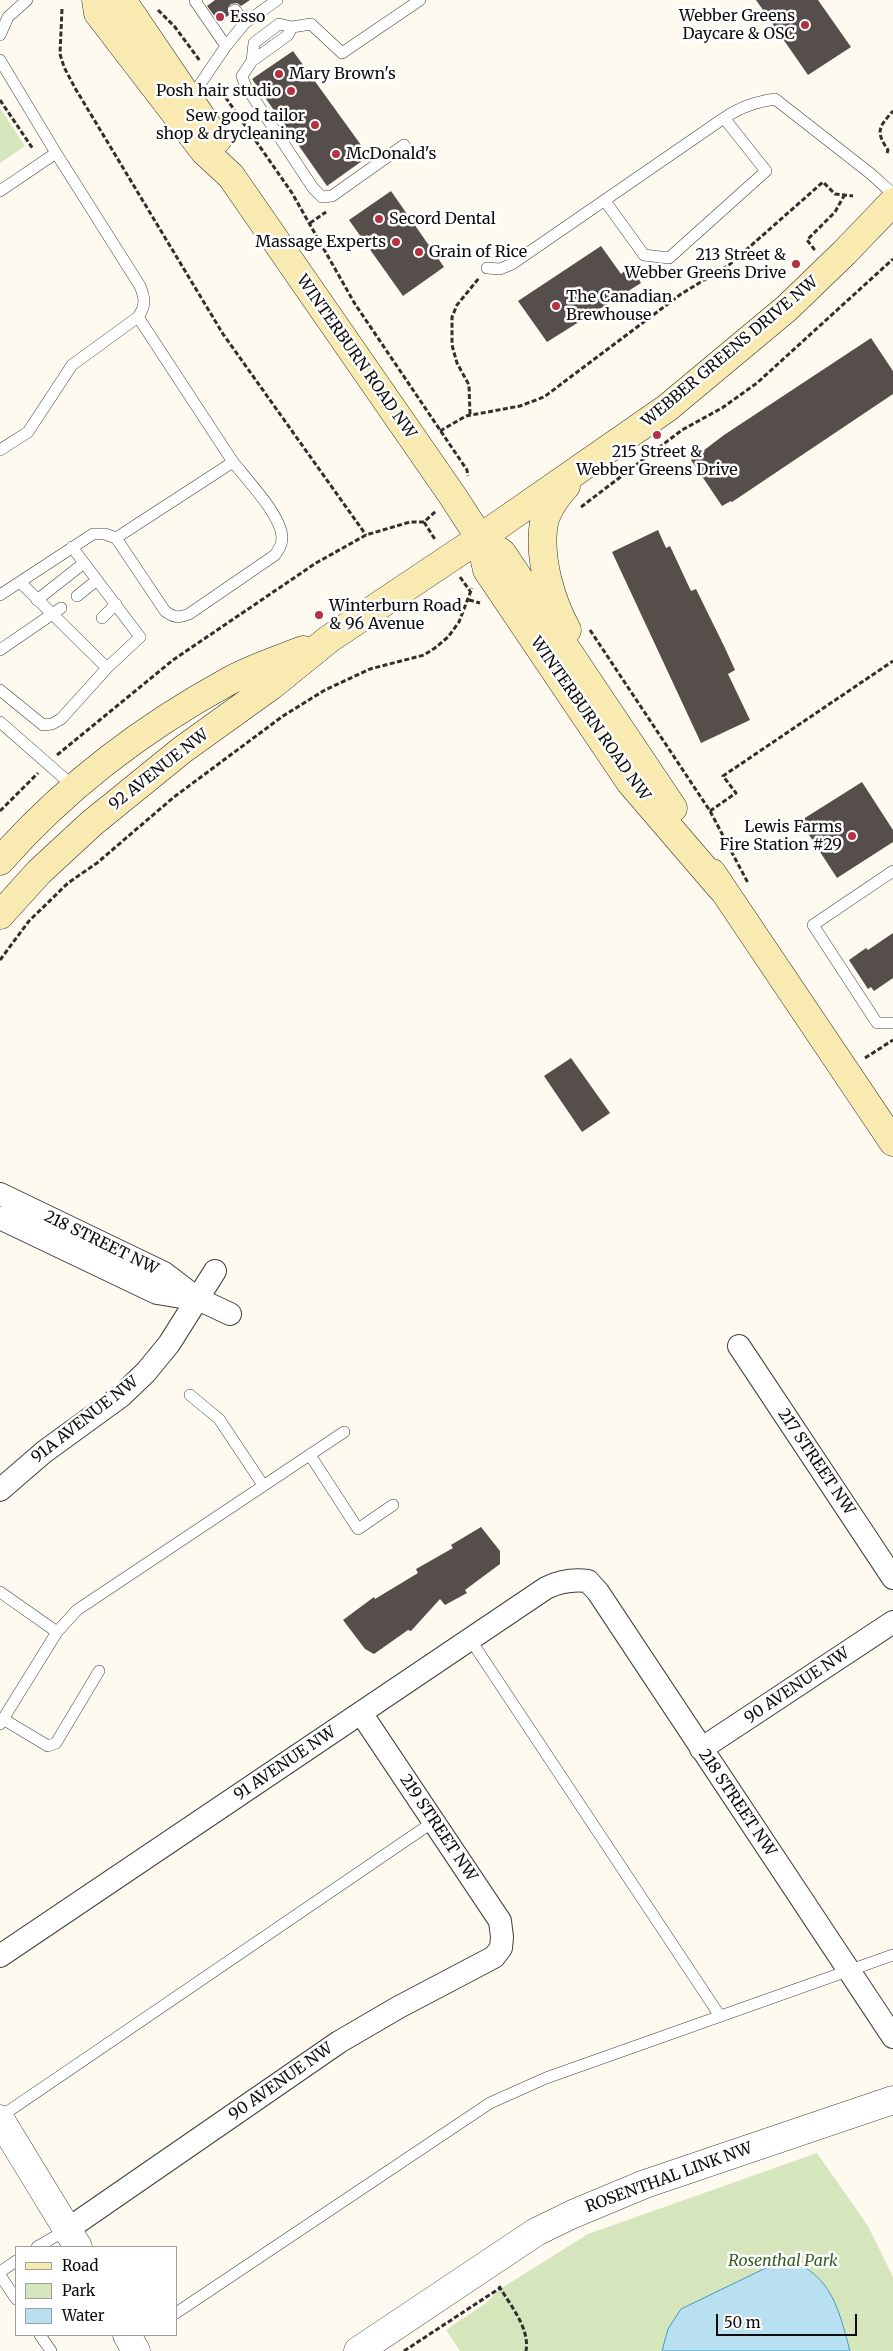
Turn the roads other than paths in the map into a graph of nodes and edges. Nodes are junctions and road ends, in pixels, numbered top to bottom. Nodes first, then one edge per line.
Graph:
1 (27, 0) edge
2 (96, 0) edge
3 (122, 0) edge
4 (197, 0) edge
5 (277, 0) edge
6 (420, 0) edge
7 (262, 4) edge
8 (235, 10) dead end
9 (245, 23) junction
10 (0, 35) edge
11 (226, 46) junction
12 (0, 60) edge
13 (190, 100) junction
14 (724, 118) junction
15 (404, 145) dead end
16 (56, 153) junction
17 (231, 176) junction
18 (0, 191) edge
19 (893, 194) edge
20 (605, 201) junction
21 (893, 202) edge
22 (487, 268) road end
23 (138, 317) junction
24 (0, 450) edge
25 (233, 462) junction
26 (581, 468) junction
27 (116, 538) junction
28 (480, 538) junction
29 (72, 547) junction
30 (84, 563) junction
31 (98, 580) junction
32 (20, 582) junction
33 (0, 595) edge
34 (77, 596) dead end
35 (37, 600) junction
36 (116, 604) junction
37 (57, 612) junction
38 (102, 618) dead end
39 (88, 632) dead end
40 (329, 639) junction
41 (79, 640) junction
42 (0, 650) edge
43 (107, 668) junction
44 (0, 690) edge
45 (601, 702) junction
46 (0, 722) edge
47 (73, 786) junction
48 (0, 861) edge
49 (893, 871) edge
50 (721, 888) junction
51 (0, 915) edge
52 (893, 1023) edge
53 (893, 1142) edge
54 (0, 1194) edge
55 (0, 1218) edge
56 (215, 1271) dead end
57 (198, 1299) junction
58 (230, 1314) dead end
59 (740, 1346) dead end
60 (190, 1395) dead end
61 (344, 1432) dead end
62 (310, 1455) junction
63 (263, 1485) junction
64 (0, 1490) edge
65 (393, 1505) dead end
66 (893, 1578) edge
67 (573, 1580) joint
68 (0, 1592) edge
69 (893, 1622) edge
70 (58, 1632) junction
71 (470, 1640) junction
72 (99, 1671) dead end
73 (361, 1713) junction
74 (2, 1721) edge
75 (701, 1749) junction
76 (433, 1822) junction
77 (501, 1948) joint
78 (893, 1954) edge
79 (0, 1956) edge
80 (848, 1970) junction
81 (720, 2016) junction
82 (893, 2037) edge
83 (893, 2100) edge
84 (0, 2118) edge
85 (73, 2238) edge
86 (41, 2246) edge
87 (15, 2262) edge
88 (0, 2274) edge
89 (15, 2298) edge
90 (178, 2312) edge
91 (41, 2336) edge
92 (51, 2351) edge
93 (358, 2351) edge

1 - 10 lane
2 - 17 main road, WINTERBURN ROAD NW
3 - 13 main road, WINTERBURN ROAD NW
4 - 11 lane
5 - 7 lane
6 - 15 lane
7 - 9 lane
8 - 9 lane
9 - 11 lane
11 - 13 lane
12 - 16 lane
13 - 17 main road, WINTERBURN ROAD NW
14 - 19 lane
14 - 20 lane
14 - 20 lane
16 - 18 lane
16 - 23 lane
17 - 28 main road, WINTERBURN ROAD NW
20 - 22 lane
21 - 26 main road, WEBBER GREENS DRIVE NW
23 - 24 lane
23 - 25 lane
25 - 27 lane
25 - 27 lane
26 - 28 main road, WEBBER GREENS DRIVE NW
26 - 45 main road
27 - 29 lane
28 - 40 main road, 92 AVENUE NW
28 - 45 main road, WINTERBURN ROAD NW
28 - 50 main road, WINTERBURN ROAD NW
29 - 30 lane
29 - 32 lane
30 - 31 lane
30 - 35 lane
31 - 34 lane
31 - 36 lane
32 - 33 lane
32 - 35 lane
35 - 37 lane
36 - 38 lane
36 - 43 lane
37 - 41 lane
37 - 42 lane
39 - 41 lane
40 - 47 main road, 92 AVENUE NW
40 - 51 main road, 92 AVENUE NW
41 - 43 lane
43 - 44 lane
45 - 50 main road, WINTERBURN ROAD NW
46 - 47 lane
47 - 48 main road, 92 AVENUE NW
49 - 52 lane
50 - 53 main road, WINTERBURN ROAD NW
54 - 57 street, 218 STREET NW
55 - 57 street, 218 STREET NW
56 - 57 street, 91A AVENUE NW
57 - 58 street, 218 STREET NW
57 - 64 street, 91A AVENUE NW
59 - 66 street, 217 STREET NW
60 - 63 lane
61 - 62 lane
62 - 63 lane
62 - 65 lane
63 - 70 lane
67 - 71 street, 91 AVENUE NW
67 - 75 street, 218 STREET NW
68 - 70 lane
69 - 75 street, 90 AVENUE NW
70 - 74 lane
71 - 73 street, 91 AVENUE NW
71 - 81 lane
72 - 74 lane
73 - 76 street, 219 STREET NW
73 - 79 street, 91 AVENUE NW
75 - 80 street, 218 STREET NW
76 - 77 street, 219 STREET NW
76 - 84 lane
77 - 85 street, 90 AVENUE NW
78 - 80 lane
80 - 81 lane
80 - 82 street, 218 STREET NW
81 - 90 lane
83 - 93 street, ROSENTHAL LINK NW
84 - 85 street
85 - 86 lane
87 - 88 lane
88 - 89 lane
91 - 92 lane

